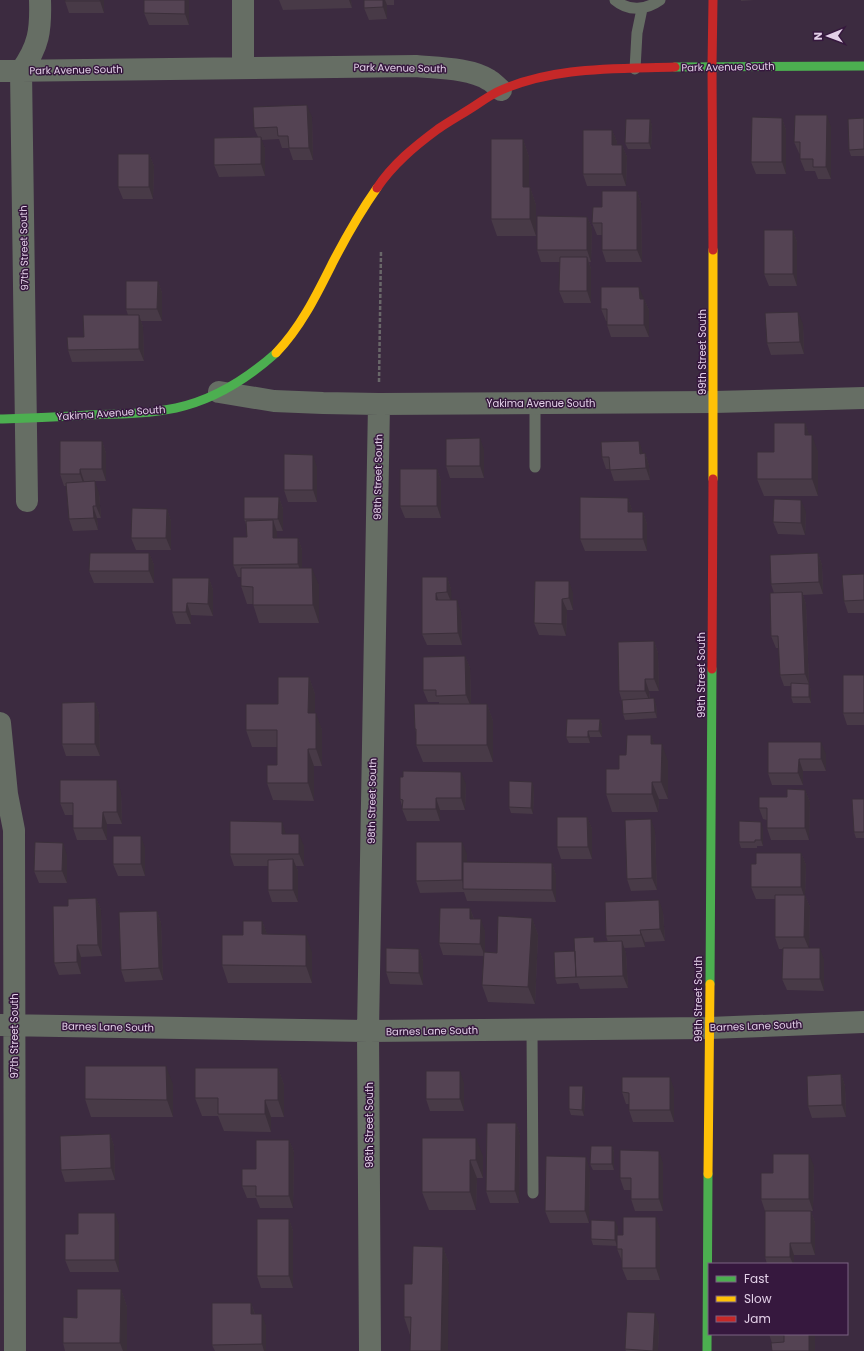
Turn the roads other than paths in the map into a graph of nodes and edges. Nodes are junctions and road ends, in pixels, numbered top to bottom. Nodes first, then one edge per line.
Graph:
1 (40, 0) edge
2 (243, 0) edge
3 (615, 0) edge
4 (660, 0) edge
5 (713, 0) edge
6 (642, 9) junction
7 (712, 66) junction
8 (864, 66) edge
9 (243, 67) junction
10 (635, 69) junction
11 (10, 71) edge
12 (501, 90) junction
13 (219, 392) junction
14 (864, 398) edge
15 (714, 402) junction
16 (535, 403) junction
17 (379, 404) junction
18 (27, 418) junction
19 (0, 419) edge
20 (535, 467) dead end
21 (27, 501) dead end
22 (0, 723) edge
23 (864, 1022) edge
24 (7, 1025) edge
25 (709, 1028) junction
26 (532, 1030) junction
27 (368, 1031) junction
28 (533, 1193) dead end
29 (16, 1351) edge
30 (370, 1351) edge
31 (707, 1351) edge

1 - 11 street
2 - 9 street
3 - 6 lane
4 - 6 lane
5 - 7 street, 99th Street South
6 - 10 lane
7 - 8 street, Park Avenue South
7 - 10 street, Park Avenue South
7 - 15 street, 99th Street South
9 - 11 street, Park Avenue South
9 - 12 street, Park Avenue South
10 - 12 street, Park Avenue South
11 - 18 street, 97th Street South
12 - 13 street, Yakima Avenue South
13 - 17 street, Yakima Avenue South
13 - 18 street, Yakima Avenue South
14 - 15 street, Yakima Avenue South
15 - 16 street, Yakima Avenue South
15 - 25 street, 99th Street South
16 - 17 street, Yakima Avenue South
16 - 20 lane
17 - 27 street, 98th Street South
18 - 19 street, Yakima Avenue South
18 - 21 street, 97th Street South
22 - 24 street, 97th Street South
23 - 25 street, Barnes Lane South
24 - 27 street, Barnes Lane South
24 - 29 street, 97th Street South
25 - 26 street, Barnes Lane South
25 - 31 street, 99th Street South
26 - 27 street, Barnes Lane South
26 - 28 lane
27 - 30 street, 98th Street South

